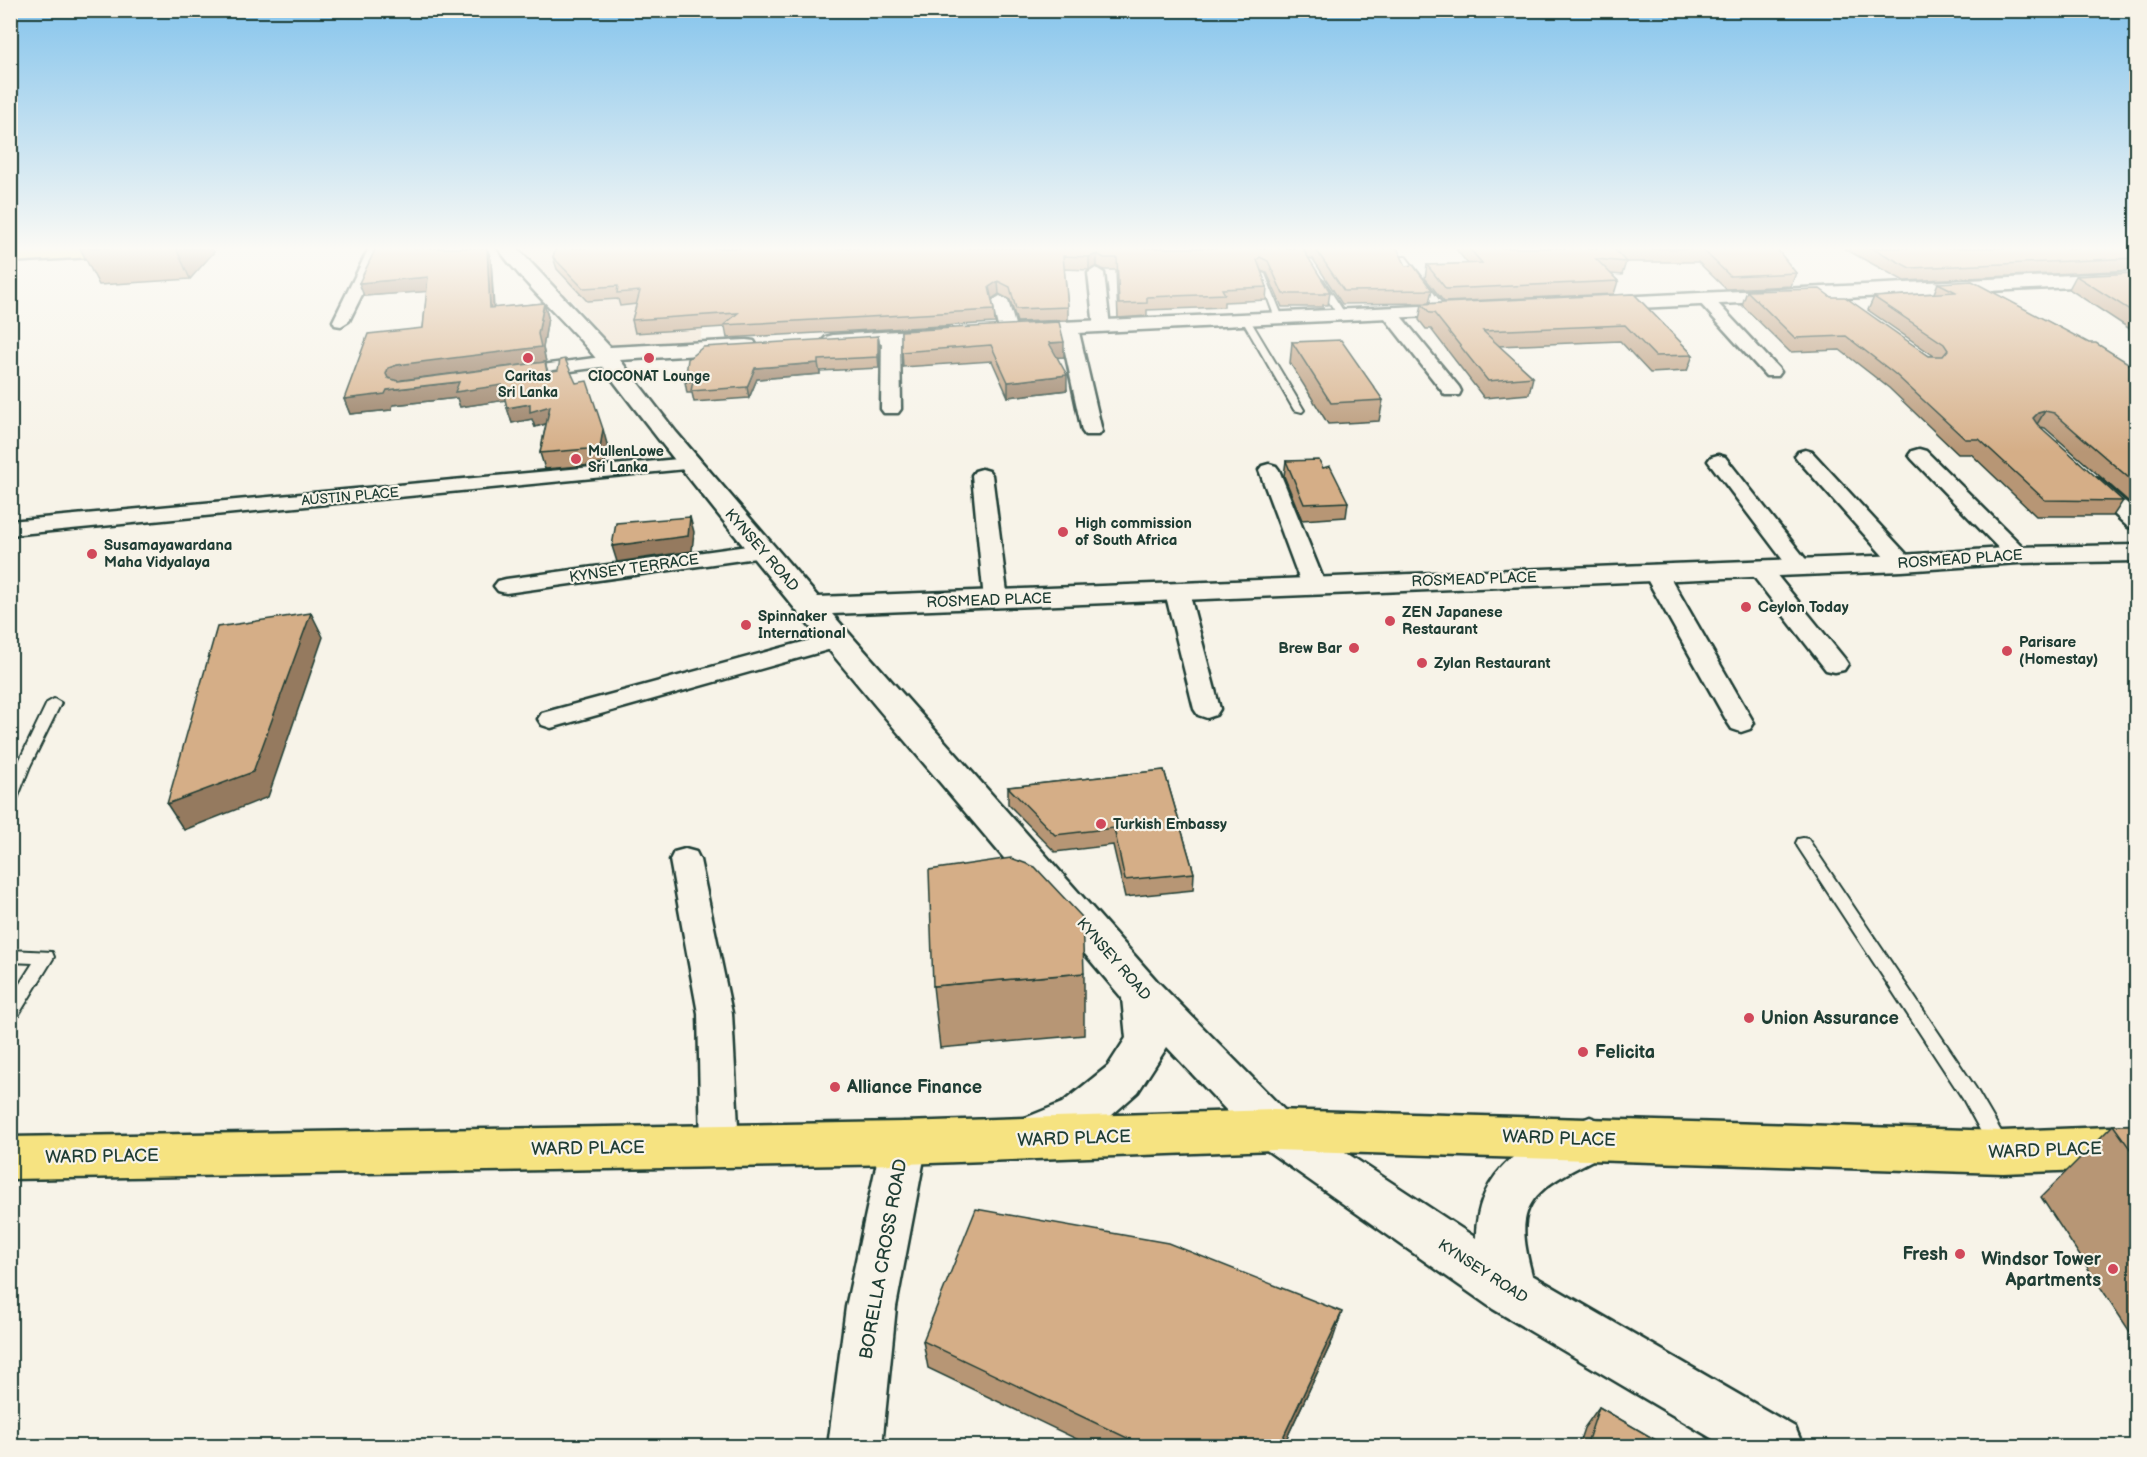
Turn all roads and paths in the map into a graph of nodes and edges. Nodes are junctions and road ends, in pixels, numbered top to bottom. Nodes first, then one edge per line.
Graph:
1 (343, 316) edge
2 (568, 316) edge
3 (1004, 316) edge
4 (1101, 316) edge
5 (1321, 316) edge
6 (1391, 316) edge
7 (1649, 316) edge
8 (1721, 316) edge
9 (1279, 318) joint
10 (1652, 319) edge
11 (1246, 320) junction
12 (341, 321) dead end
13 (1102, 327) junction
14 (1069, 328) junction
15 (1008, 331) junction
16 (985, 332) edge
17 (961, 333) edge
18 (891, 337) junction
19 (811, 342) edge
20 (765, 345) edge
21 (606, 358) junction
22 (1772, 372) dead end
23 (495, 376) edge
24 (1452, 391) dead end
25 (891, 409) dead end
26 (1299, 410) dead end
27 (1092, 431) dead end
28 (1919, 455) dead end
29 (1805, 456) dead end
30 (1718, 461) dead end
31 (689, 464) junction
32 (1269, 471) dead end
33 (2079, 471) edge
34 (982, 475) dead end
35 (2136, 522) edge
36 (10, 528) edge
37 (762, 551) junction
38 (2136, 553) edge
39 (2018, 555) junction
40 (1902, 563) junction
41 (1800, 567) junction
42 (1759, 568) junction
43 (1655, 572) junction
44 (506, 586) dead end
45 (1314, 586) junction
46 (1177, 592) junction
47 (996, 600) junction
48 (812, 606) junction
49 (840, 639) junction
50 (1835, 664) dead end
51 (54, 703) dead end
52 (1207, 709) dead end
53 (551, 718) dead end
54 (1742, 723) dead end
55 (10, 799) edge
56 (1803, 843) dead end
57 (685, 860) dead end
58 (10, 956) edge
59 (1142, 993) junction
60 (10, 1014) edge
61 (1274, 1130) junction
62 (1590, 1138) junction
63 (1021, 1140) junction
64 (904, 1143) junction
65 (720, 1146) junction
66 (2136, 1147) edge
67 (2002, 1152) junction
68 (10, 1158) edge
69 (1511, 1291) junction
70 (855, 1446) edge
71 (1776, 1446) edge

1 - 12 street
2 - 21 street, KYNSEY ROAD
3 - 15 street
4 - 13 street
5 - 9 street
6 - 24 street
7 - 10 street
8 - 22 street
9 - 11 street
11 - 13 street
11 - 26 lane
13 - 14 street
14 - 15 street
14 - 27 street
15 - 16 street
17 - 18 street
18 - 19 street
18 - 25 street
20 - 21 street
21 - 23 street
21 - 31 street, KYNSEY ROAD
28 - 39 street
29 - 40 street
30 - 41 street
31 - 36 street, AUSTIN PLACE
31 - 37 street, KYNSEY ROAD
32 - 45 street
33 - 35 street
34 - 47 street
37 - 44 street, KYNSEY TERRACE
37 - 48 street, KYNSEY ROAD
38 - 39 street, ROSMEAD PLACE
39 - 40 street, ROSMEAD PLACE
40 - 41 street, ROSMEAD PLACE
41 - 42 street, ROSMEAD PLACE
42 - 43 street, ROSMEAD PLACE
42 - 50 street
43 - 45 street, ROSMEAD PLACE
43 - 54 street
45 - 46 street, ROSMEAD PLACE
46 - 47 street, ROSMEAD PLACE
46 - 52 street
47 - 48 street, ROSMEAD PLACE
48 - 49 street, KYNSEY ROAD
49 - 53 street
49 - 59 street, KYNSEY ROAD
51 - 55 lane
56 - 67 lane
57 - 65 street
58 - 60 lane
59 - 61 street, KYNSEY ROAD
59 - 63 street
61 - 62 main road, WARD PLACE
61 - 63 main road, WARD PLACE
61 - 69 street, KYNSEY ROAD
62 - 67 main road, WARD PLACE
62 - 69 street
63 - 64 main road, WARD PLACE
64 - 65 main road, WARD PLACE
64 - 70 street, BORELLA CROSS ROAD
65 - 68 main road, WARD PLACE
66 - 67 main road, WARD PLACE
69 - 71 street, KYNSEY ROAD

